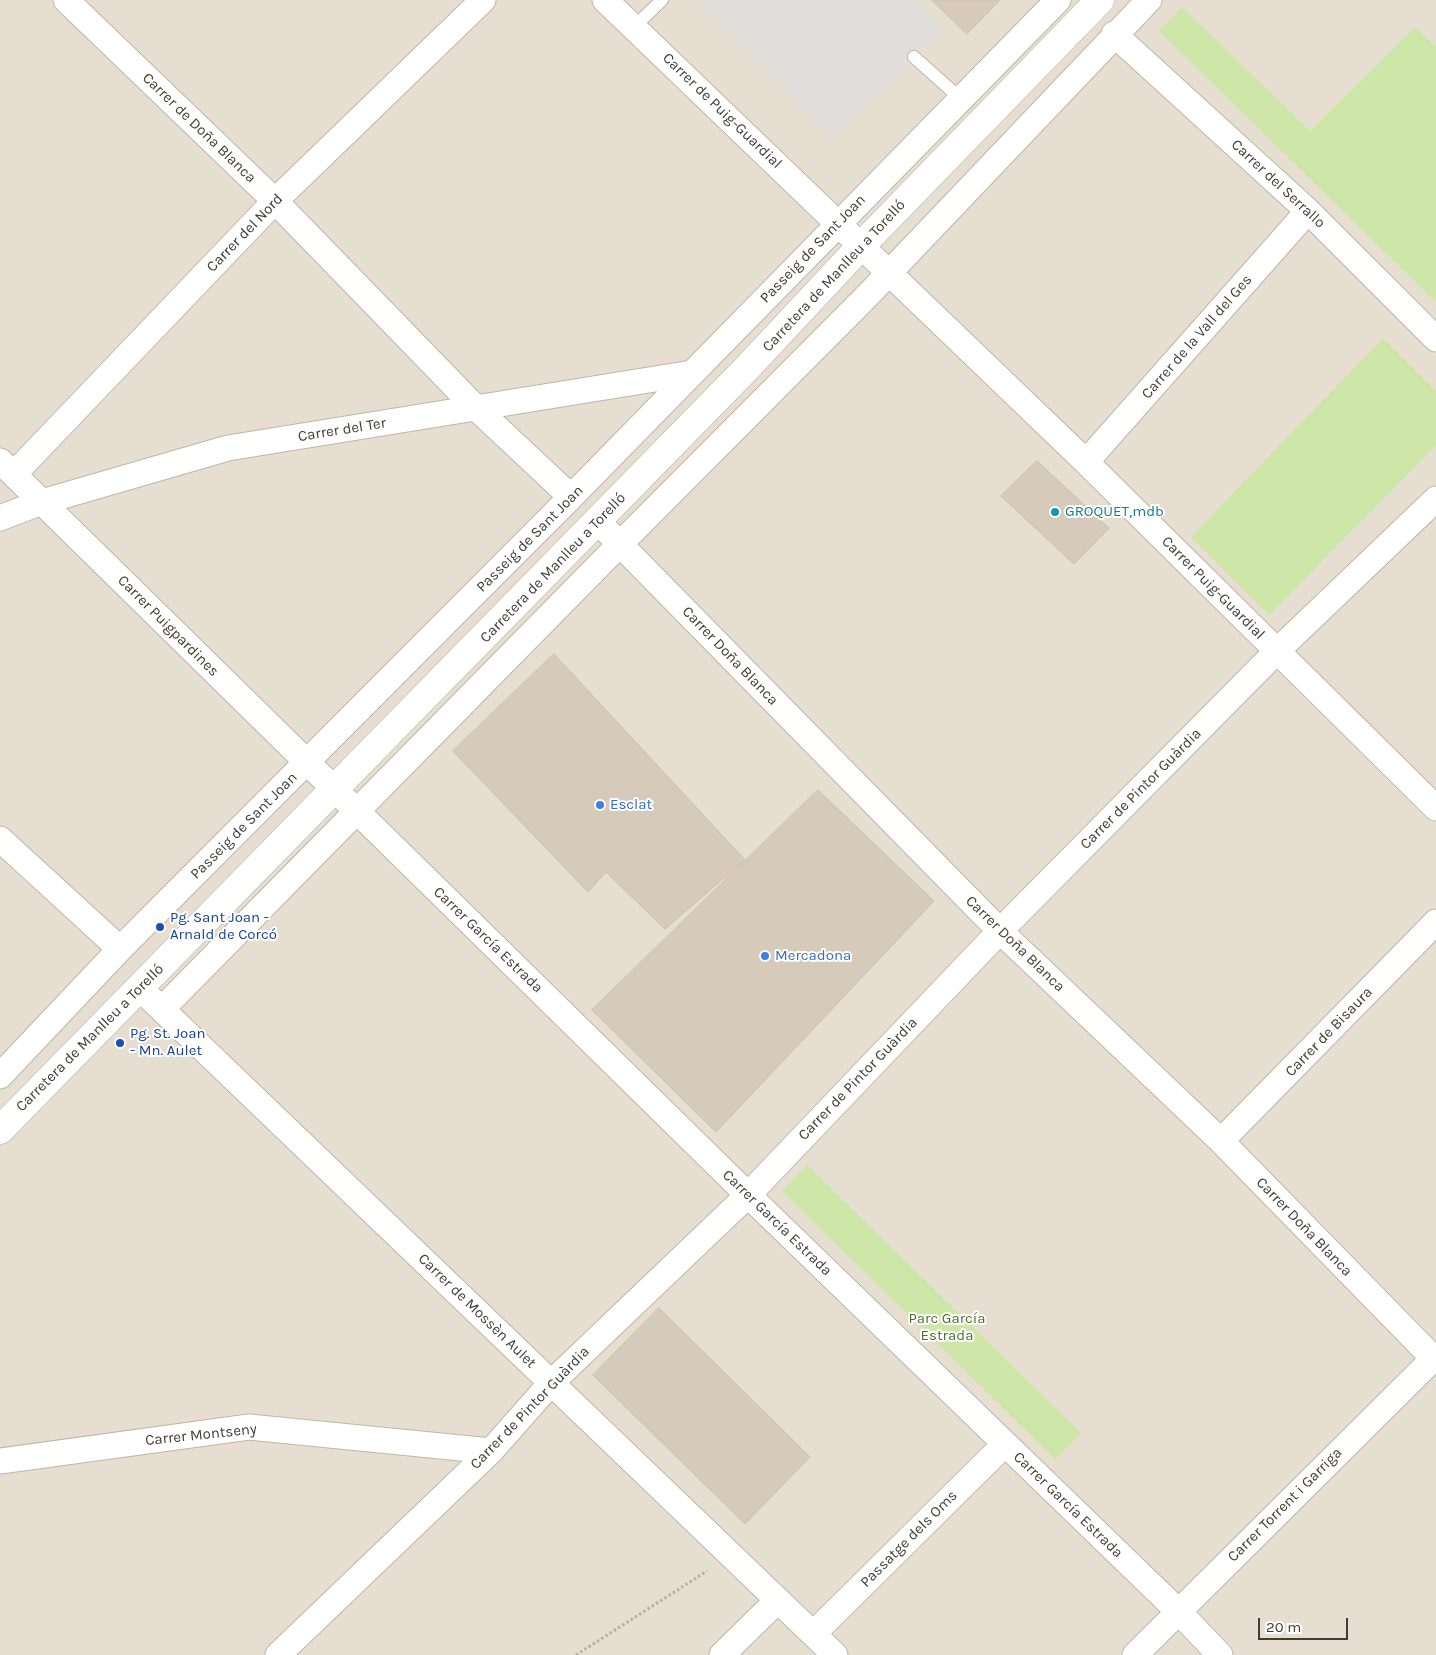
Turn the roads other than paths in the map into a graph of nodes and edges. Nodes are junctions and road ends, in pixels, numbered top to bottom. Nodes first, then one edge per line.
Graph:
1 (66, 0) edge
2 (483, 0) edge
3 (605, 0) edge
4 (662, 0) edge
5 (1058, 0) edge
6 (1100, 0) edge
7 (1149, 0) edge
8 (634, 27) junction
9 (1114, 34) junction
10 (914, 57) dead end
11 (961, 99) junction
12 (275, 201) junction
13 (1308, 211) junction
14 (838, 223) junction
15 (861, 246) junction
16 (889, 274) junction
17 (1436, 339) edge
18 (692, 373) junction
19 (476, 408) junction
20 (1086, 462) junction
21 (7, 468) edge
22 (571, 497) junction
23 (1436, 499) edge
24 (42, 502) junction
25 (0, 518) edge
26 (598, 522) junction
27 (620, 544) junction
28 (1277, 651) junction
29 (308, 763) junction
30 (335, 790) junction
31 (1436, 808) edge
32 (358, 813) junction
33 (0, 840) edge
34 (1436, 922) edge
35 (1000, 931) junction
36 (120, 949) junction
37 (140, 988) junction
38 (162, 1009) junction
39 (0, 1076) edge
40 (0, 1130) edge
41 (1221, 1141) junction
42 (748, 1195) junction
43 (1435, 1359) edge
44 (551, 1382) junction
45 (1005, 1444) junction
46 (491, 1451) junction
47 (0, 1461) edge
48 (778, 1600) junction
49 (1178, 1611) junction
50 (813, 1634) junction
51 (278, 1655) edge
52 (722, 1655) edge
53 (835, 1655) edge
54 (1135, 1655) edge
55 (1220, 1655) edge

1 - 12 street, Carrer de Doña Blanca
2 - 12 street, Carrer del Nord
3 - 8 street, Carrer de Puig-Guardial
4 - 8 lane
5 - 11 street, Passeig de Sant Joan
6 - 15 street, Carretera de Manlleu a Torelló
7 - 9 street
8 - 14 street, Carrer de Puig-Guardial
9 - 13 street, Carrer del Serrallo
9 - 16 street
10 - 11 lane
11 - 14 street, Passeig de Sant Joan
12 - 19 street, Carrer de Doña Blanca
12 - 21 street, Carrer del Nord
13 - 17 street, Carrer del Serrallo
13 - 20 street, Carrer de la Vall del Ges
14 - 15 street, Carrer Puig-Guardial
14 - 18 street, Passeig de Sant Joan
15 - 16 street, Carrer Puig-Guardial
15 - 26 street, Carretera de Manlleu a Torelló
16 - 20 street, Carrer Puig-Guardial
16 - 27 street
18 - 19 street, Carrer del Ter
18 - 22 street, Passeig de Sant Joan
19 - 22 street
19 - 24 street, Carrer del Ter
20 - 28 street, Carrer Puig-Guardial
21 - 24 street, Carrer Puigpardines
22 - 29 street, Passeig de Sant Joan
23 - 28 street, Carrer de Pintor Guàrdia
24 - 25 street, Carrer del Ter
24 - 29 street, Carrer Puigpardines
26 - 27 street, Carrer Doña Blanca
26 - 30 street, Carretera de Manlleu a Torelló
27 - 32 street
27 - 35 street, Carrer Doña Blanca
28 - 31 street, Carrer Puig-Guardial
28 - 35 street, Carrer de Pintor Guàrdia
29 - 30 street, Carrer Puigpardines
29 - 36 street, Passeig de Sant Joan
30 - 32 street, Carrer García Estrada
30 - 37 street, Carretera de Manlleu a Torelló
32 - 38 street
32 - 42 street, Carrer García Estrada
33 - 36 street
34 - 41 street, Carrer de Bisaura
35 - 41 street, Carrer Doña Blanca
35 - 42 street, Carrer de Pintor Guàrdia
36 - 39 street, Passeig de Sant Joan
37 - 38 street, Carrer de Mossèn Aulet
37 - 40 street, Carretera de Manlleu a Torelló
38 - 44 street, Carrer de Mossèn Aulet
41 - 43 street, Carrer Doña Blanca
42 - 44 street, Carrer de Pintor Guàrdia
42 - 45 street, Carrer García Estrada
43 - 49 street, Carrer Torrent i Garriga
44 - 46 street, Carrer de Pintor Guàrdia
44 - 48 street, Carrer de Mossèn Aulet
45 - 49 street, Carrer García Estrada
45 - 50 street, Passatge dels Oms
46 - 47 street, Carrer Montseny
46 - 51 street, Carrer de Pintor Guàrdia
48 - 50 street, Carrer de Mossèn Aulet
48 - 52 street
49 - 54 street, Carrer Torrent i Garriga
49 - 55 street, Carrer García Estrada
50 - 53 street, Carrer de Mossèn Aulet

